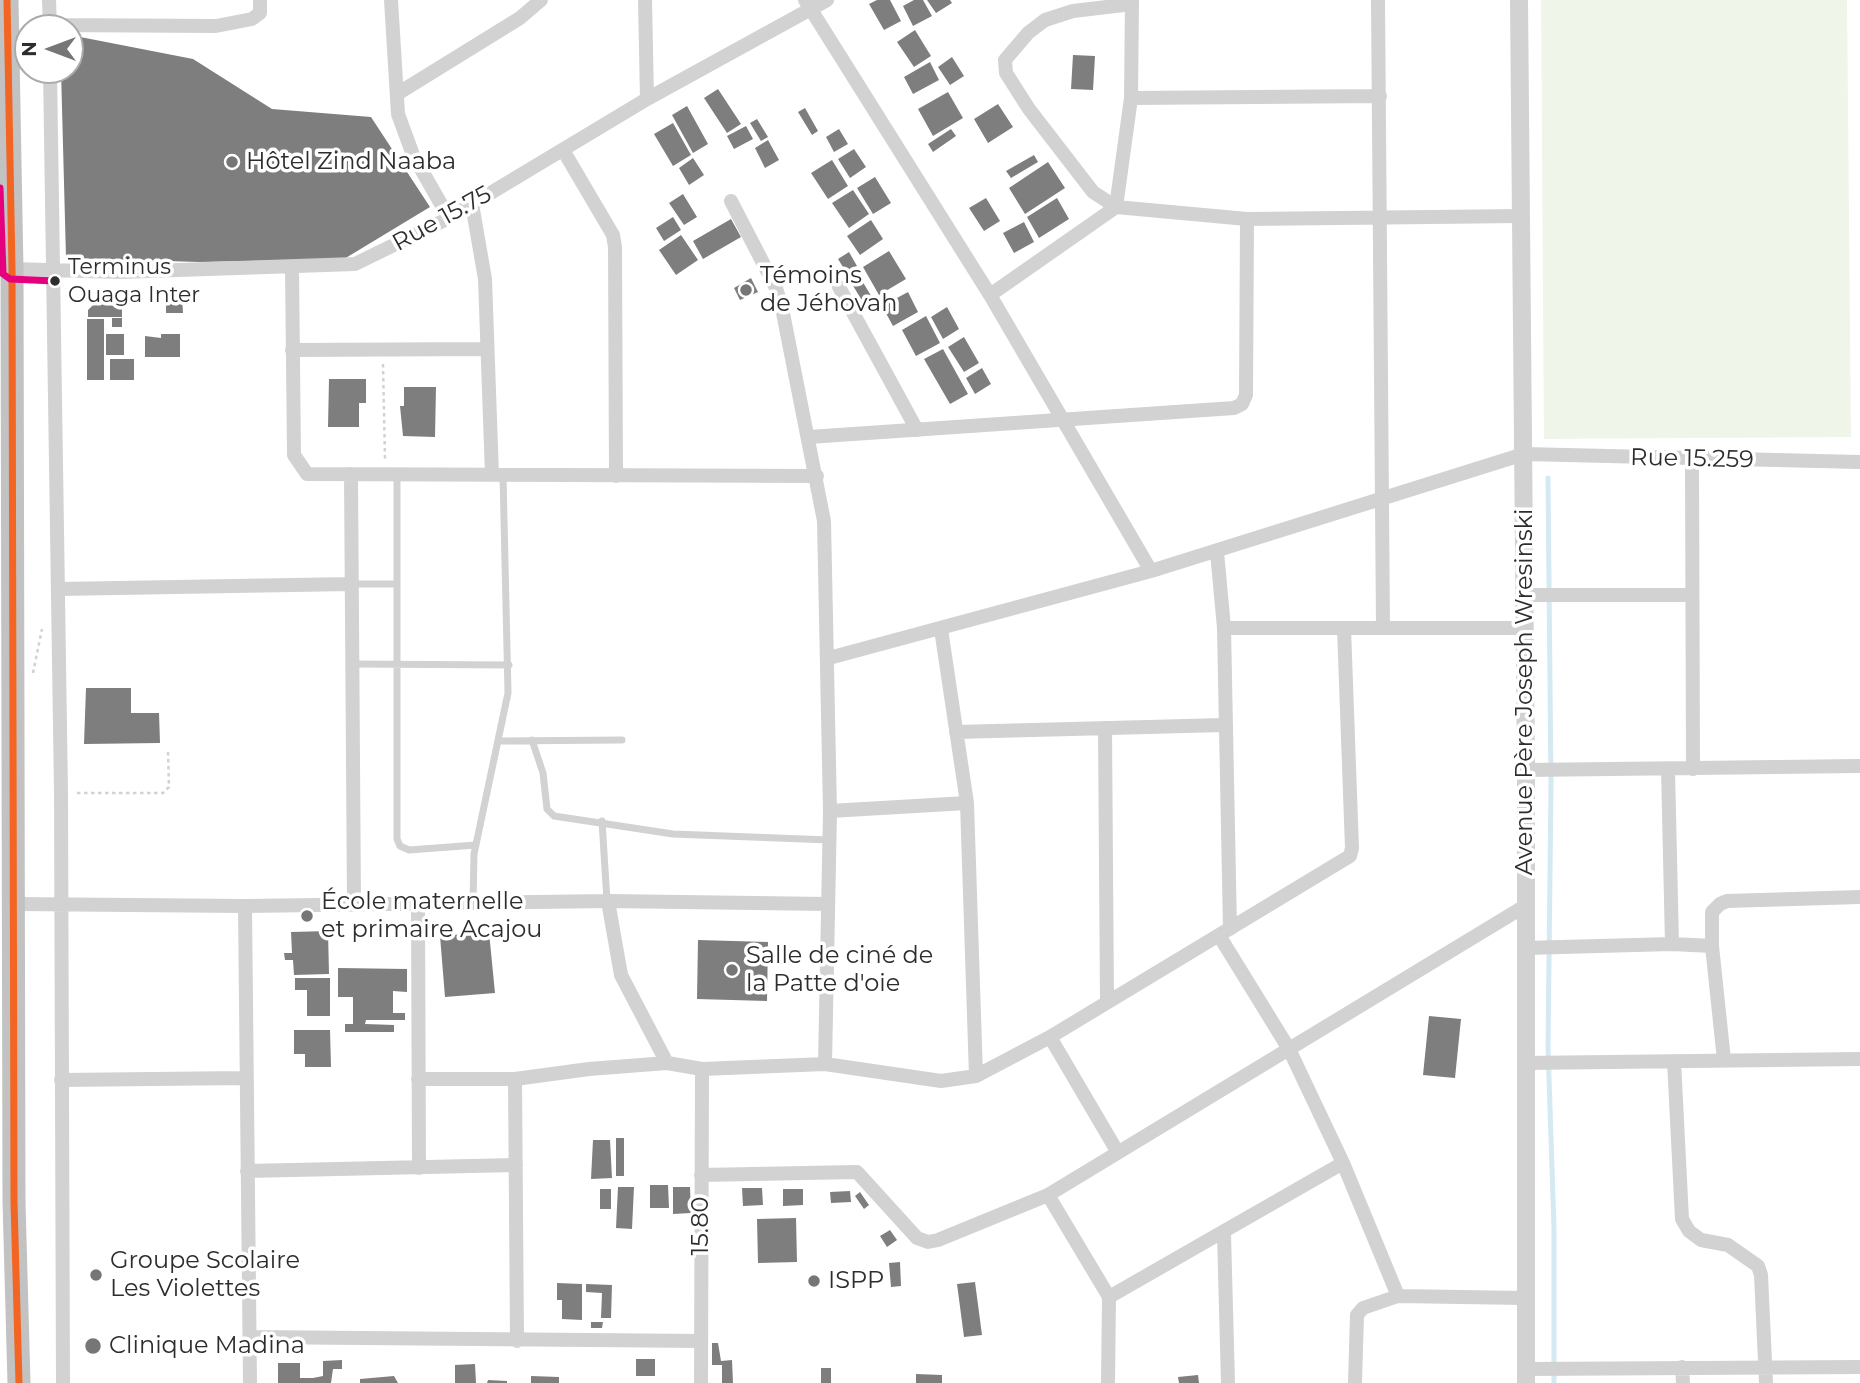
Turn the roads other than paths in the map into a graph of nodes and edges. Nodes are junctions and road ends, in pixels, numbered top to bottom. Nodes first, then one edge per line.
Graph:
1 (8, 0) edge
2 (260, 0) edge
3 (391, 0) edge
4 (541, 0) edge
5 (645, 0) edge
6 (827, 0) edge
7 (1378, 0) edge
8 (1519, 0) edge
9 (1132, 2) edge
10 (809, 4) edge
11 (84, 27) edge
12 (50, 84) edge
13 (397, 94) junction
14 (1380, 96) junction
15 (1131, 98) junction
16 (647, 99) junction
17 (563, 150) junction
18 (731, 201) dead end
19 (472, 204) junction
20 (1116, 207) junction
21 (1521, 216) junction
22 (449, 218) junction
23 (1381, 218) junction
24 (1247, 219) junction
25 (292, 267) junction
26 (12, 268) junction
27 (55, 271) junction
28 (839, 287) dead end
29 (990, 295) junction
30 (487, 349) junction
31 (292, 351) junction
32 (1061, 418) junction
33 (917, 430) junction
34 (809, 437) junction
35 (1524, 454) junction
36 (1692, 460) junction
37 (1860, 462) edge
38 (392, 473) junction
39 (351, 474) junction
40 (498, 475) junction
41 (615, 476) junction
42 (817, 476) junction
43 (1383, 497) junction
44 (1217, 552) junction
45 (1151, 571) junction
46 (351, 584) junction
47 (397, 584) junction
48 (59, 589) junction
49 (1532, 595) junction
50 (1691, 595) junction
51 (1383, 627) junction
52 (1224, 628) junction
53 (1344, 628) junction
54 (1525, 628) junction
55 (941, 629) junction
56 (829, 658) junction
57 (352, 664) junction
58 (397, 665) junction
59 (509, 665) junction
60 (1224, 725) junction
61 (1105, 728) junction
62 (956, 732) junction
63 (532, 740) junction
64 (622, 740) dead end
65 (499, 741) junction
66 (1860, 766) edge
67 (1668, 769) junction
68 (1693, 769) junction
69 (1526, 771) junction
70 (967, 803) junction
71 (830, 811) junction
72 (602, 821) junction
73 (829, 840) junction
74 (476, 845) junction
75 (1860, 897) edge
76 (607, 901) junction
77 (473, 903) junction
78 (15, 904) junction
79 (354, 904) junction
80 (418, 904) junction
81 (828, 904) junction
82 (61, 905) junction
83 (245, 906) junction
84 (1525, 906) junction
85 (1225, 933) junction
86 (1672, 943) junction
87 (1712, 946) junction
88 (1534, 948) junction
89 (1107, 1002) junction
90 (1050, 1037) junction
91 (1289, 1049) junction
92 (1860, 1059) edge
93 (1724, 1060) junction
94 (1674, 1061) junction
95 (667, 1063) junction
96 (1533, 1063) junction
97 (825, 1064) junction
98 (702, 1069) junction
99 (976, 1076) junction
100 (245, 1078) junction
101 (418, 1079) junction
102 (514, 1079) junction
103 (61, 1080) junction
104 (1118, 1151) junction
105 (1343, 1163) junction
106 (516, 1165) junction
107 (419, 1168) junction
108 (247, 1171) junction
109 (701, 1175) junction
110 (1048, 1195) junction
111 (1224, 1234) junction
112 (1398, 1296) junction
113 (1109, 1297) junction
114 (1525, 1298) junction
115 (250, 1336) junction
116 (517, 1341) junction
117 (701, 1341) junction
118 (1767, 1366) junction
119 (1682, 1367) junction
120 (1860, 1367) edge
121 (1526, 1376) edge
122 (19, 1383) edge
123 (63, 1383) edge
124 (250, 1383) edge
125 (701, 1383) edge
126 (1108, 1383) edge
127 (1228, 1383) edge
128 (1355, 1383) edge
129 (1683, 1383) edge
130 (1766, 1383) edge

1 - 26 highway
2 - 11 street
3 - 13 street
4 - 13 street
5 - 16 street
6 - 10 street, Rue 15.75
7 - 14 street
8 - 21 street, Avenue Père Joseph Wresinski
9 - 15 street
9 - 20 street
10 - 16 street, Rue 15.75
10 - 29 street
12 - 27 street
13 - 22 street
14 - 15 street
14 - 23 street
15 - 20 street
16 - 17 street, Rue 15.75
17 - 19 street, Rue 15.75
17 - 41 street
18 - 34 street
19 - 22 street, Rue 15.75
19 - 30 street
20 - 24 street
20 - 29 street
21 - 23 street
21 - 35 street, Avenue Père Joseph Wresinski
22 - 25 street, Rue 15.75
23 - 24 street
23 - 43 street
24 - 32 street
25 - 27 street, Rue 15.75
25 - 31 street
26 - 27 street, Rue 15.75
26 - 78 highway
27 - 48 street
28 - 33 street
29 - 32 street
30 - 31 street
30 - 40 street
31 - 39 street
32 - 33 street
32 - 45 street
33 - 34 street
34 - 42 street
35 - 36 street, Rue 15.259
35 - 43 street, Rue 15.259
35 - 49 street, Avenue Père Joseph Wresinski
36 - 37 street, Rue 15.259
36 - 50 street
38 - 39 street
38 - 40 street
38 - 47 lane
39 - 46 street
40 - 41 street
40 - 59 lane
41 - 42 street
42 - 56 street
43 - 44 street, Rue 15.259
43 - 51 street
44 - 45 street, Rue 15.259
44 - 52 street
45 - 55 street, Rue 15.259
46 - 47 lane
46 - 48 street
46 - 57 street
47 - 58 lane
48 - 82 street
49 - 50 street
49 - 54 street, Avenue Père Joseph Wresinski
50 - 68 street
51 - 53 street
51 - 54 street
52 - 53 street
52 - 60 street
53 - 85 street
54 - 69 street, Avenue Père Joseph Wresinski
55 - 56 street, Rue 15.259
55 - 62 street
56 - 71 street
57 - 58 lane
57 - 79 street
58 - 59 lane
58 - 74 lane
59 - 65 lane
60 - 61 street
60 - 85 street
61 - 62 street
61 - 89 street
62 - 70 street
63 - 64 lane
63 - 65 lane
63 - 72 lane
65 - 74 lane
66 - 68 street
67 - 68 street
67 - 69 street
67 - 86 street
69 - 84 street, Avenue Père Joseph Wresinski
70 - 71 street
70 - 99 street
71 - 73 street
72 - 73 lane
72 - 76 lane
73 - 81 street
74 - 77 lane
75 - 87 street
76 - 77 street
76 - 81 street
76 - 95 street
77 - 80 street
78 - 82 street
78 - 122 highway
79 - 80 street
79 - 83 street
80 - 101 street
81 - 97 street
82 - 83 street
82 - 103 street
83 - 100 street
84 - 88 street, Avenue Père Joseph Wresinski
84 - 91 street
85 - 89 street
85 - 91 street
86 - 87 street
86 - 88 street
87 - 93 street
88 - 96 street, Avenue Père Joseph Wresinski
89 - 90 street
90 - 99 street
90 - 104 street
91 - 104 street
91 - 105 street
92 - 93 street
93 - 94 street
94 - 96 street
94 - 118 street
95 - 98 street
95 - 102 street
96 - 114 street, Avenue Père Joseph Wresinski
97 - 98 street
97 - 99 street
98 - 109 street, 15.80
100 - 103 street
100 - 108 street
101 - 102 street
101 - 107 street
102 - 106 street
103 - 123 street
104 - 110 street
105 - 111 street
105 - 112 street
106 - 107 street
106 - 116 street
107 - 108 street
108 - 115 street
109 - 110 street
109 - 117 street, 15.80
110 - 113 street
111 - 113 street
111 - 127 street
112 - 114 street
112 - 128 street
113 - 126 street
114 - 121 street, Avenue Père Joseph Wresinski
115 - 116 street
115 - 124 street
116 - 117 street
117 - 125 street, 15.80
118 - 119 street
118 - 120 street
118 - 130 street
119 - 121 street
119 - 129 street

